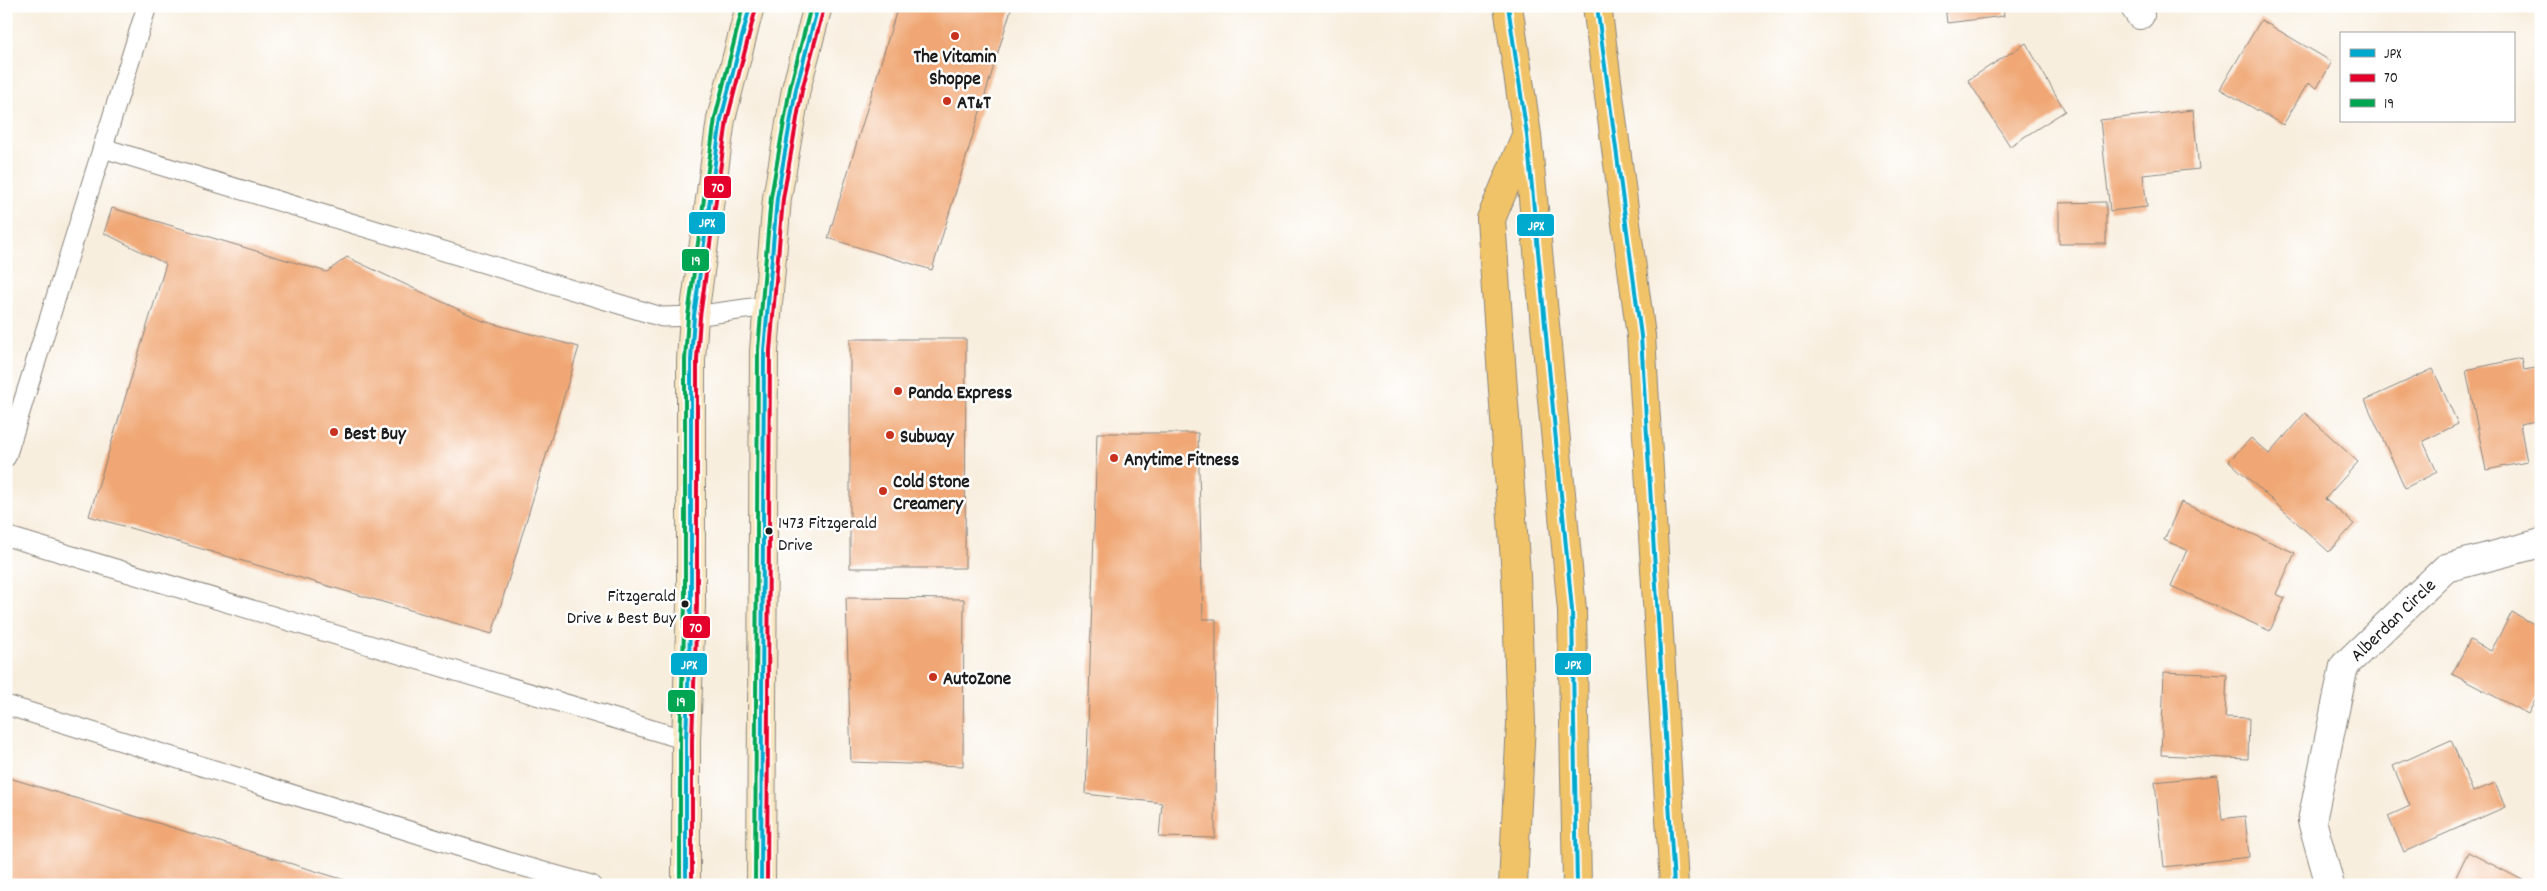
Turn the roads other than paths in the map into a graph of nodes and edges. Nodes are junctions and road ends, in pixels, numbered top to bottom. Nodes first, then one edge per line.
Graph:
1 (147, 6) edge
2 (750, 6) edge
3 (818, 6) edge
4 (1508, 6) edge
5 (1597, 6) edge
6 (1527, 135) junction
7 (103, 148) junction
8 (767, 306) junction
9 (694, 316) junction
10 (6, 458) edge
11 (6, 536) edge
12 (2541, 543) edge
13 (6, 705) edge
14 (686, 740) junction
15 (591, 885) edge
16 (686, 885) edge
17 (761, 885) edge
18 (1513, 885) edge
19 (1577, 885) edge
20 (1674, 885) edge
21 (2330, 885) edge

1 - 7 lane
2 - 9 main road
3 - 8 main road
4 - 6 highway
5 - 20 highway
6 - 18 highway
6 - 19 highway
7 - 9 lane
7 - 10 lane
8 - 9 lane
8 - 17 main road
9 - 14 main road
11 - 14 lane
12 - 21 street, Alberdan Circle
13 - 15 lane
14 - 16 main road

